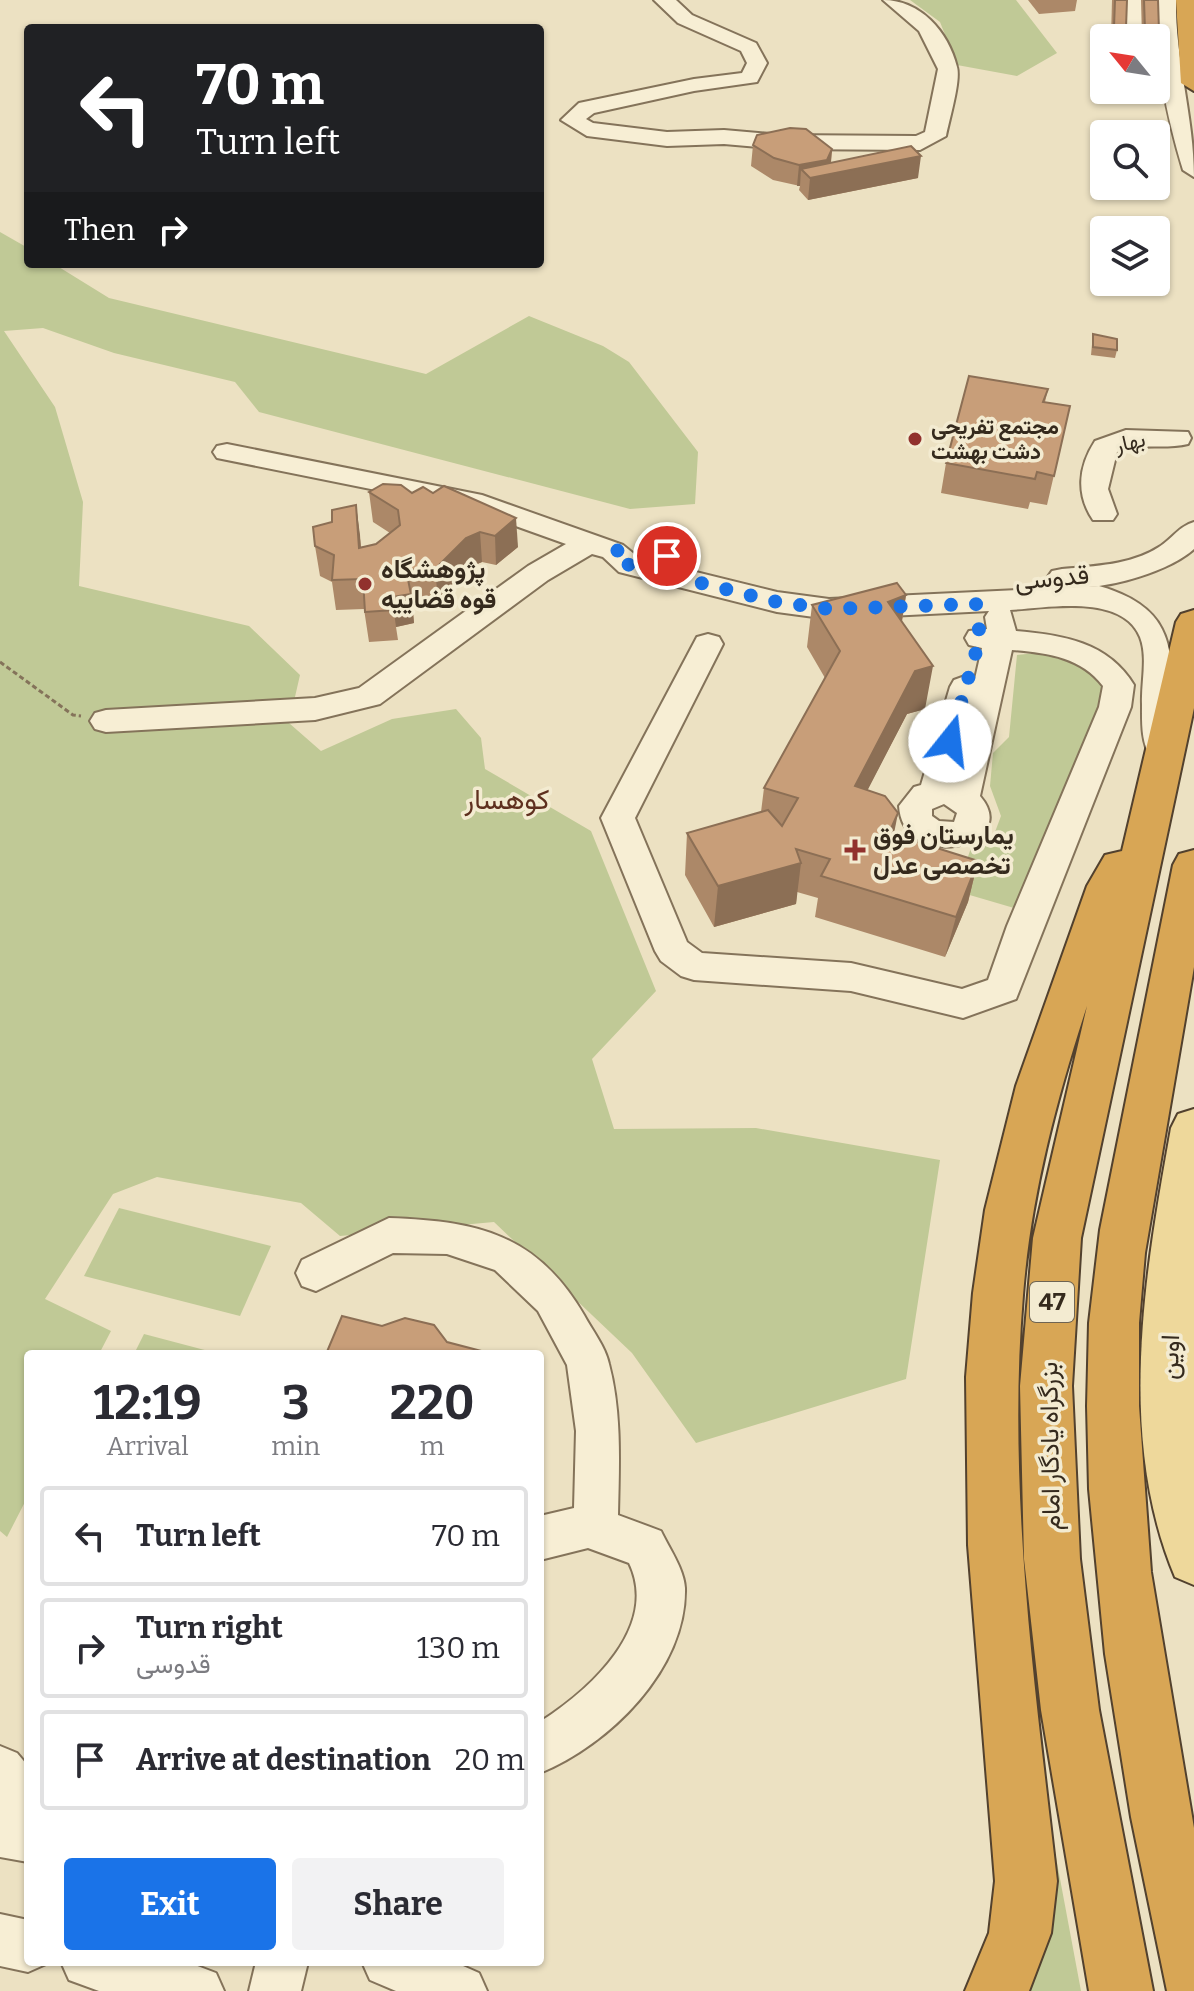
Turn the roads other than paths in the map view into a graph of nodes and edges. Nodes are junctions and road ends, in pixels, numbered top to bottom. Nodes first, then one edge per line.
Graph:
1 (664, 0) edge
2 (893, 0) edge
3 (1134, 0) edge
4 (1166, 0) edge
5 (1188, 0) edge
6 (1134, 24) edge
7 (1174, 74) edge
8 (1194, 170) edge
9 (1178, 438) dead end
10 (227, 452) dead end
11 (1103, 514) dead end
12 (1194, 531) edge
13 (600, 548) junction
14 (1095, 586) junction
15 (986, 603) junction
16 (1194, 622) edge
17 (989, 639) junction
18 (708, 644) dead end
19 (106, 721) road end
20 (1164, 760) junction
21 (949, 795) dead end
22 (1151, 812) junction
23 (1194, 865) edge
24 (1194, 1128) edge
25 (316, 1273) dead end
26 (596, 1529) junction
27 (544, 1537) edge
28 (1193, 1539) edge
29 (544, 1746) edge
30 (0, 1770) edge
31 (24, 1800) edge
32 (0, 1832) edge
33 (24, 1836) edge
34 (0, 1940) edge
35 (24, 1945) edge
36 (102, 1966) edge
37 (281, 1966) edge
38 (398, 1966) edge
39 (1194, 1980) edge
40 (198, 1991) edge
41 (275, 1991) edge
42 (461, 1991) edge
43 (997, 1991) edge
44 (1121, 1991) edge

1 - 2 street
3 - 6 street
4 - 7 street
5 - 7 highway
7 - 8 street
9 - 11 street, بهار
10 - 13 street
12 - 14 street, قدوسی
13 - 14 street, قدوسی
13 - 15 street
13 - 19 street
14 - 15 street
14 - 20 street, قدوسی
15 - 17 street
16 - 20 highway, بزرگراه یادگار امام / 47
17 - 18 street
17 - 21 street
20 - 22 highway, بزرگراه یادگار امام / 47
22 - 43 highway
22 - 44 highway, بزرگراه یادگار امام / 47
23 - 39 highway
24 - 28 main road, اوین
25 - 26 street
26 - 27 street
26 - 29 street
30 - 31 street
32 - 33 street
34 - 35 street
36 - 40 street
37 - 41 street
38 - 42 street

